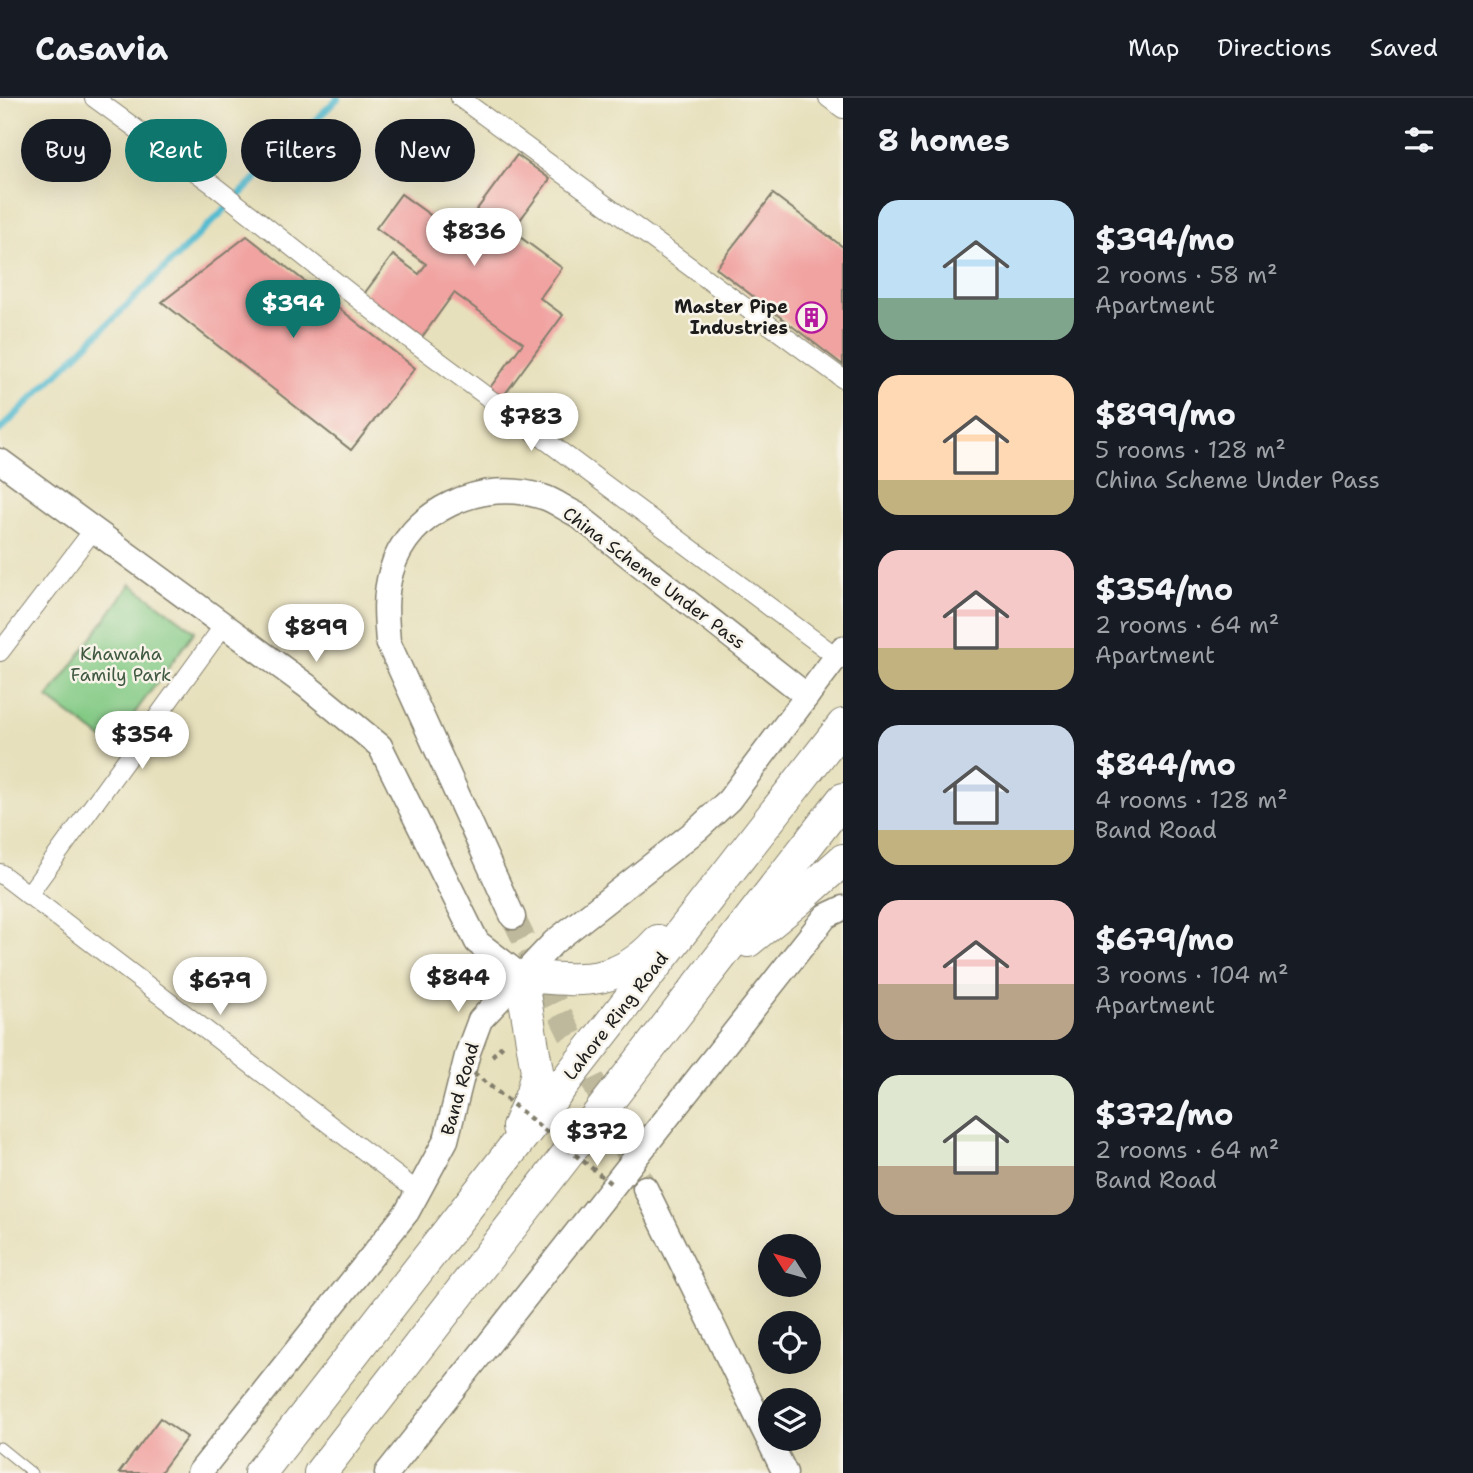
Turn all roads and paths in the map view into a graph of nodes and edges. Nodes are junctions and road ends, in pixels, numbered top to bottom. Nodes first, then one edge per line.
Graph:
1 (94, 98) edge
2 (460, 98) edge
3 (828, 98) edge
4 (843, 109) edge
5 (843, 379) edge
6 (0, 461) edge
7 (94, 529) junction
8 (224, 625) junction
9 (0, 652) edge
10 (840, 653) edge
11 (807, 696) junction
12 (843, 725) edge
13 (843, 799) edge
14 (768, 820) junction
15 (843, 860) edge
16 (0, 873) edge
17 (28, 895) junction
18 (837, 915) edge
19 (513, 917) tunnel mouth
20 (706, 974) junction
21 (521, 976) junction
22 (474, 1073) dead end
23 (614, 1186) dead end
24 (645, 1188) tunnel mouth
25 (418, 1192) junction
26 (467, 1208) junction
27 (0, 1447) edge
28 (32, 1473) edge
29 (200, 1473) edge
30 (260, 1473) edge
31 (320, 1473) edge
32 (387, 1473) edge
33 (785, 1473) edge

1 - 10 street
2 - 5 street
3 - 4 street
6 - 7 main road
7 - 8 main road
7 - 9 street
8 - 17 street
8 - 21 main road
10 - 11 main road, Band Road
11 - 19 main road, China Scheme Under Pass
11 - 21 main road, Band Road
12 - 14 highway, Lahore Ring Road
13 - 20 highway
14 - 21 highway
14 - 26 highway, Lahore Ring Road
15 - 20 highway
16 - 17 street
17 - 25 street
18 - 32 main road
20 - 31 highway
21 - 25 main road, Band Road
21 - 26 highway
22 - 23 path, bridge
24 - 33 main road
25 - 29 main road, Band Road
26 - 30 highway, Lahore Ring Road
27 - 28 lane

